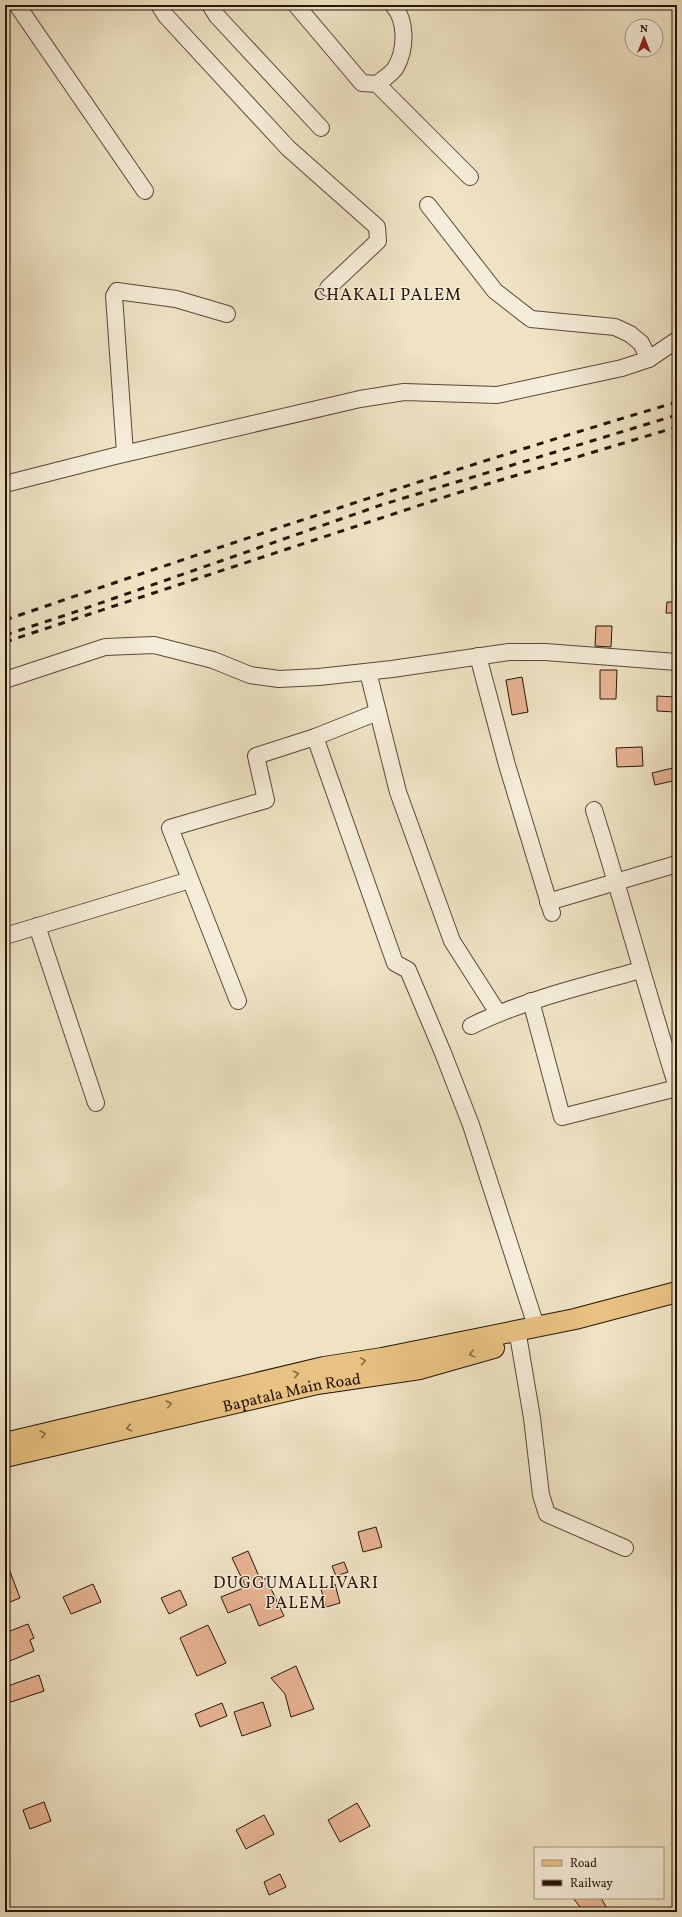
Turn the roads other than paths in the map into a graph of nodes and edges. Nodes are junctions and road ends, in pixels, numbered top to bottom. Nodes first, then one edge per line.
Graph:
1 (17, 5) edge
2 (159, 5) edge
3 (210, 5) edge
4 (296, 5) edge
5 (393, 5) edge
6 (377, 84) junction
7 (321, 128) dead end
8 (470, 177) dead end
9 (145, 191) dead end
10 (428, 205) dead end
11 (328, 288) dead end
12 (228, 314) dead end
13 (677, 340) edge
14 (649, 359) junction
15 (125, 453) junction
16 (5, 484) edge
17 (478, 656) junction
18 (677, 662) edge
19 (368, 672) junction
20 (5, 680) edge
21 (378, 712) junction
22 (314, 737) junction
23 (594, 810) dead end
24 (677, 864) edge
25 (190, 880) junction
26 (616, 882) junction
27 (37, 926) junction
28 (5, 936) edge
29 (640, 970) junction
30 (238, 1001) dead end
31 (530, 1001) junction
32 (498, 1013) junction
33 (471, 1026) dead end
34 (677, 1087) edge
35 (96, 1103) dead end
36 (677, 1292) edge
37 (575, 1320) junction
38 (536, 1326) junction
39 (517, 1336) junction
40 (5, 1443) edge
41 (5, 1457) edge
42 (625, 1548) dead end

1 - 9 street
2 - 11 street
3 - 7 street
4 - 6 street
5 - 6 street
6 - 8 street
10 - 14 street
12 - 15 street
13 - 14 street
14 - 15 street
15 - 16 street
17 - 18 street
17 - 19 street
17 - 26 street
19 - 20 street
19 - 21 street
21 - 22 street
21 - 32 street
22 - 25 street
22 - 38 street
23 - 26 street
24 - 26 street
25 - 27 street
25 - 30 street
26 - 29 street
27 - 28 street
27 - 35 street
29 - 31 street
29 - 34 street
31 - 32 street
31 - 34 street
32 - 33 street
36 - 37 main road, Bapatala Main Road
37 - 38 main road, Bapatala Main Road
37 - 39 main road, Bapatala Main Road
38 - 39 main road, Bapatala Main Road
40 -> 39 main road, Bapatala Main Road
39 -> 41 main road, Bapatala Main Road
39 - 42 street

